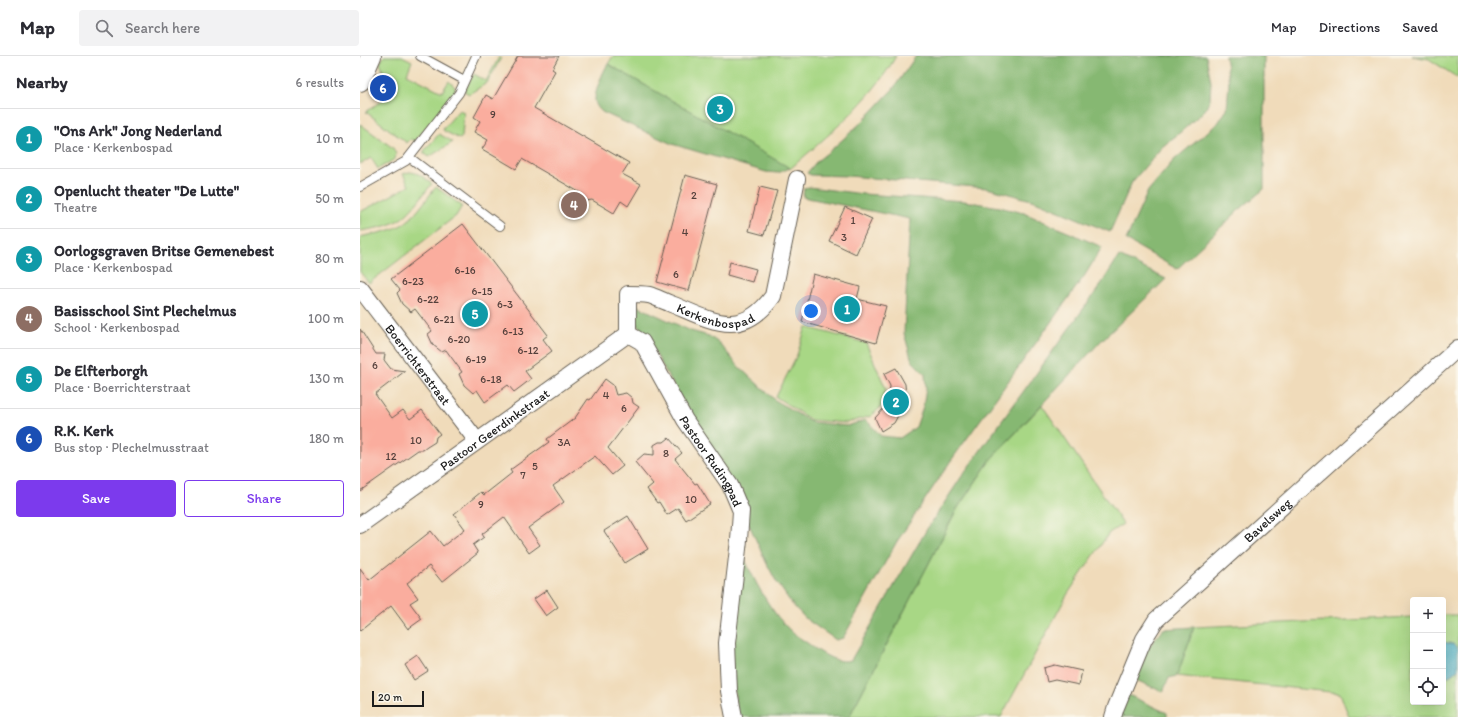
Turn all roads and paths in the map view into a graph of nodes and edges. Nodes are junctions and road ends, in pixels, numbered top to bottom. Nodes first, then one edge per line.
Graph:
1 (371, 56) edge
2 (420, 56) edge
3 (476, 56) edge
4 (464, 80) junction
5 (360, 81) edge
6 (409, 157) junction
7 (797, 179) dead end
8 (360, 187) edge
9 (500, 226) dead end
10 (360, 288) edge
11 (628, 334) junction
12 (1458, 348) edge
13 (477, 441) junction
14 (360, 525) edge
15 (734, 717) edge
16 (1113, 717) edge

1 - 5 street
2 - 4 lane
3 - 4 lane
4 - 6 lane
6 - 8 lane
6 - 9 lane
7 - 11 street, Kerkenbospad
10 - 13 street, Boerrichterstraat
11 - 13 street, Pastoor Geerdinkstraat
11 - 15 street, Pastoor Rudingpad
12 - 16 street, Bavelsweg
13 - 14 street, Pastoor Geerdinkstraat

